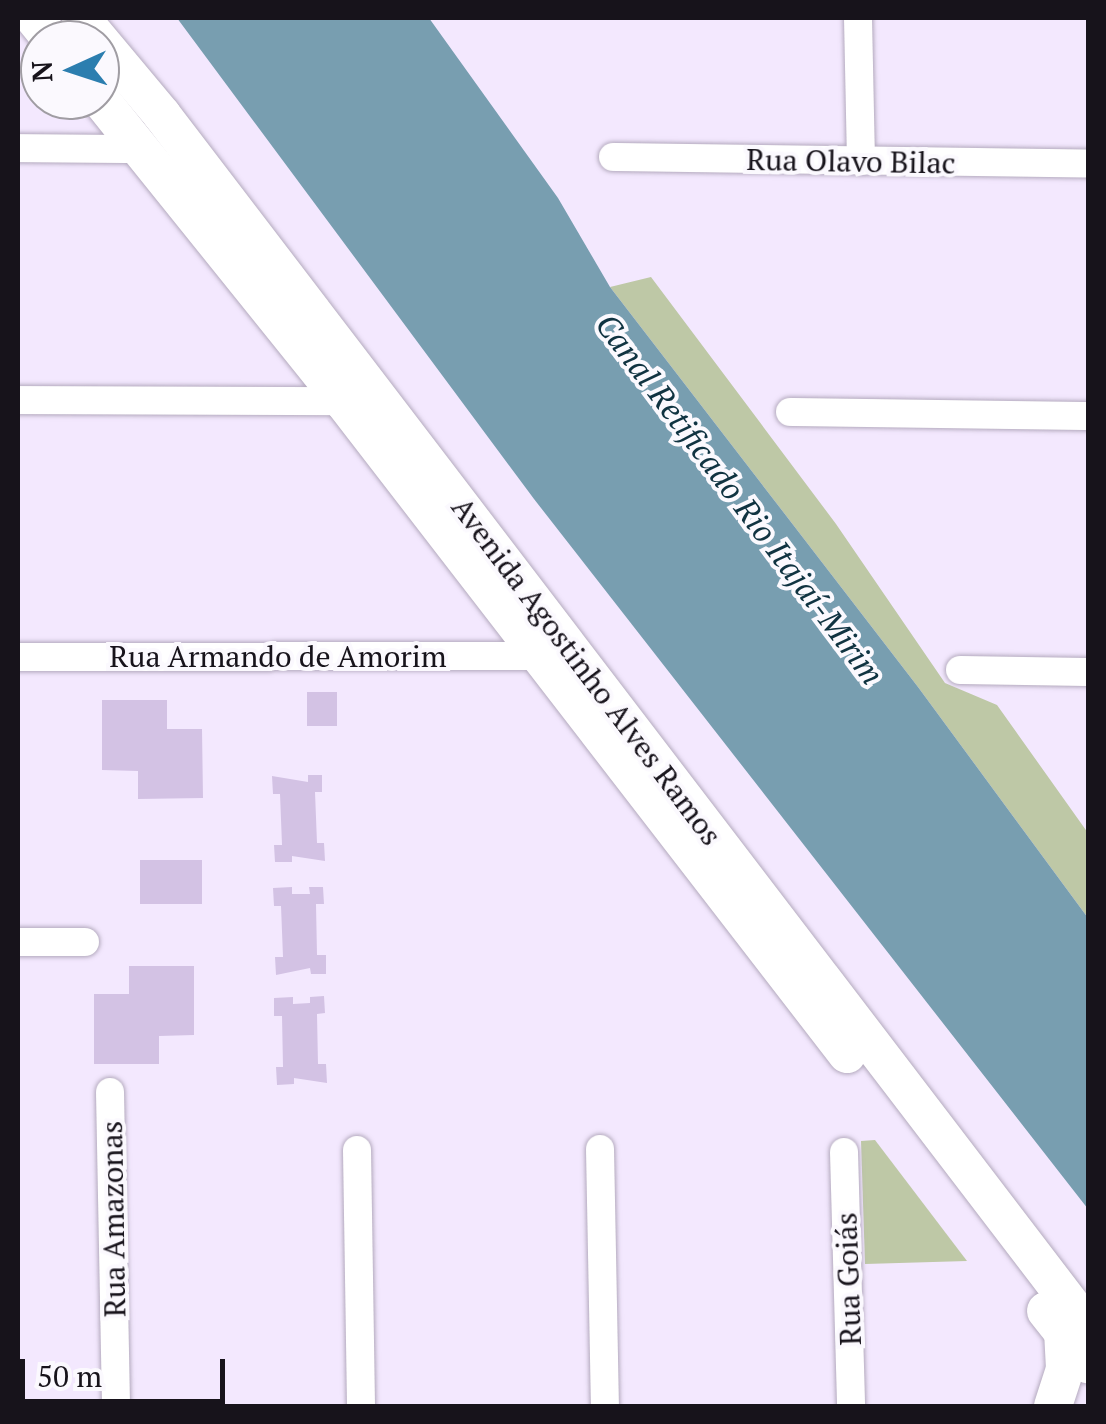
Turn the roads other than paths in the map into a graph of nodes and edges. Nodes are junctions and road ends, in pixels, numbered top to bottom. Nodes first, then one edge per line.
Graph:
1 (81, 18) edge
2 (858, 18) edge
3 (116, 120) edge
4 (18, 148) edge
5 (140, 150) junction
6 (613, 158) dead end
7 (860, 161) junction
8 (1088, 164) edge
9 (18, 400) edge
10 (343, 401) junction
11 (790, 412) dead end
12 (1088, 416) edge
13 (18, 656) edge
14 (539, 656) junction
15 (960, 670) dead end
16 (1088, 672) edge
17 (18, 942) edge
18 (85, 942) dead end
19 (110, 1092) dead end
20 (600, 1149) dead end
21 (358, 1150) dead end
22 (844, 1152) dead end
23 (1076, 1329) edge
24 (1088, 1364) edge
25 (1088, 1394) edge
26 (116, 1406) edge
27 (361, 1406) edge
28 (605, 1406) edge
29 (851, 1406) edge
30 (1053, 1406) edge

1 - 23 main road, Avenida Agostinho Alves Ramos
2 - 7 street
3 - 5 main road, Avenida Agostinho Alves Ramos
4 - 5 street
5 - 10 main road, Avenida Agostinho Alves Ramos
6 - 7 street, Rua Olavo Bilac
7 - 8 street, Rua Olavo Bilac
9 - 10 street
10 - 14 main road, Avenida Agostinho Alves Ramos
11 - 12 street
13 - 14 street, Rua Armando de Amorim
14 - 23 main road, Avenida Agostinho Alves Ramos
15 - 16 street
17 - 18 street
19 - 26 street, Rua Amazonas
20 - 28 street
21 - 27 street
22 - 29 street, Rua Goiás
23 - 24 main road, Avenida Agostinho Alves Ramos
23 - 30 main road
25 - 30 main road

